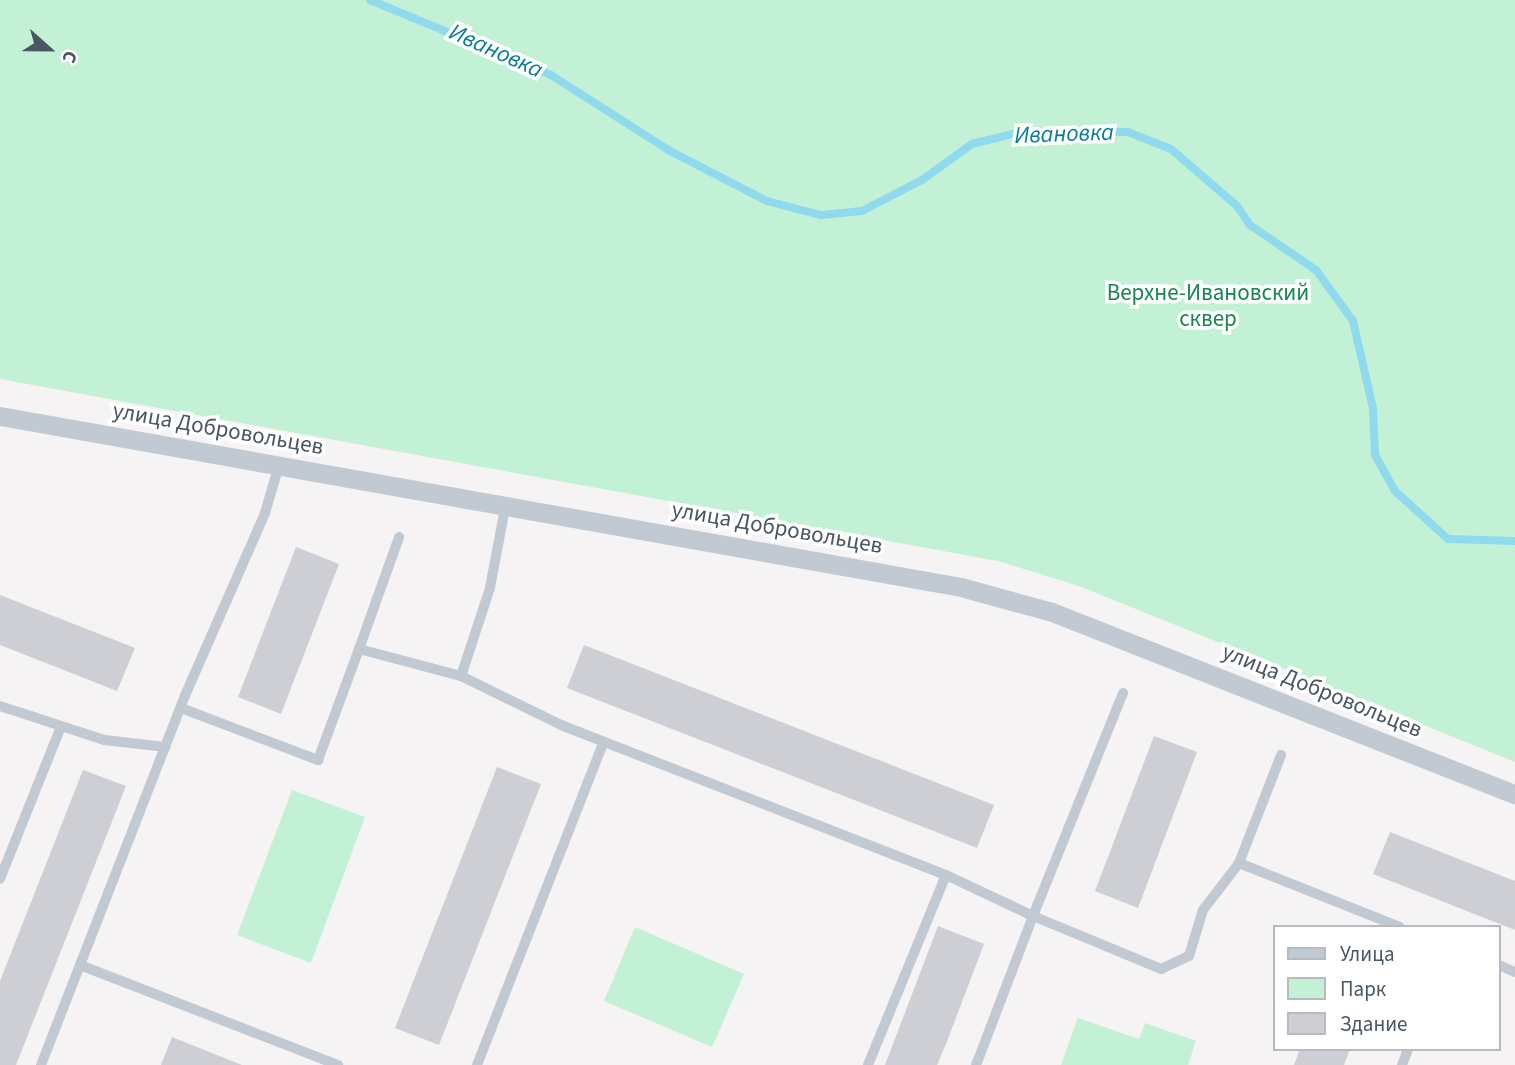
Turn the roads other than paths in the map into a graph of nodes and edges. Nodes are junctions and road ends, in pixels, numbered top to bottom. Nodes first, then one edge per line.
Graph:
1 (0, 416) edge
2 (279, 464) junction
3 (506, 503) junction
4 (400, 537) dead end
5 (359, 649) junction
6 (461, 676) junction
7 (1123, 693) dead end
8 (0, 706) edge
9 (181, 708) junction
10 (60, 729) junction
11 (603, 743) junction
12 (166, 747) junction
13 (1281, 755) dead end
14 (1515, 794) edge
15 (1239, 863) junction
16 (946, 875) junction
17 (0, 878) edge
18 (1033, 916) junction
19 (1395, 925) edge
20 (80, 965) junction
21 (41, 1065) edge
22 (338, 1065) edge
23 (477, 1065) edge
24 (868, 1065) edge
25 (976, 1065) edge

1 - 2 street, улица Добровольцев
2 - 3 street, улица Добровольцев
2 - 9 lane
3 - 6 lane
3 - 14 street, улица Добровольцев
4 - 5 lane
5 - 6 lane
5 - 9 lane
6 - 11 lane
7 - 18 lane
8 - 10 lane
9 - 12 lane
10 - 12 lane
10 - 17 lane
11 - 16 lane
11 - 23 lane
12 - 20 lane
13 - 15 lane
15 - 18 lane
15 - 19 lane
16 - 18 lane
16 - 24 lane
18 - 25 lane
20 - 21 lane
20 - 22 lane

